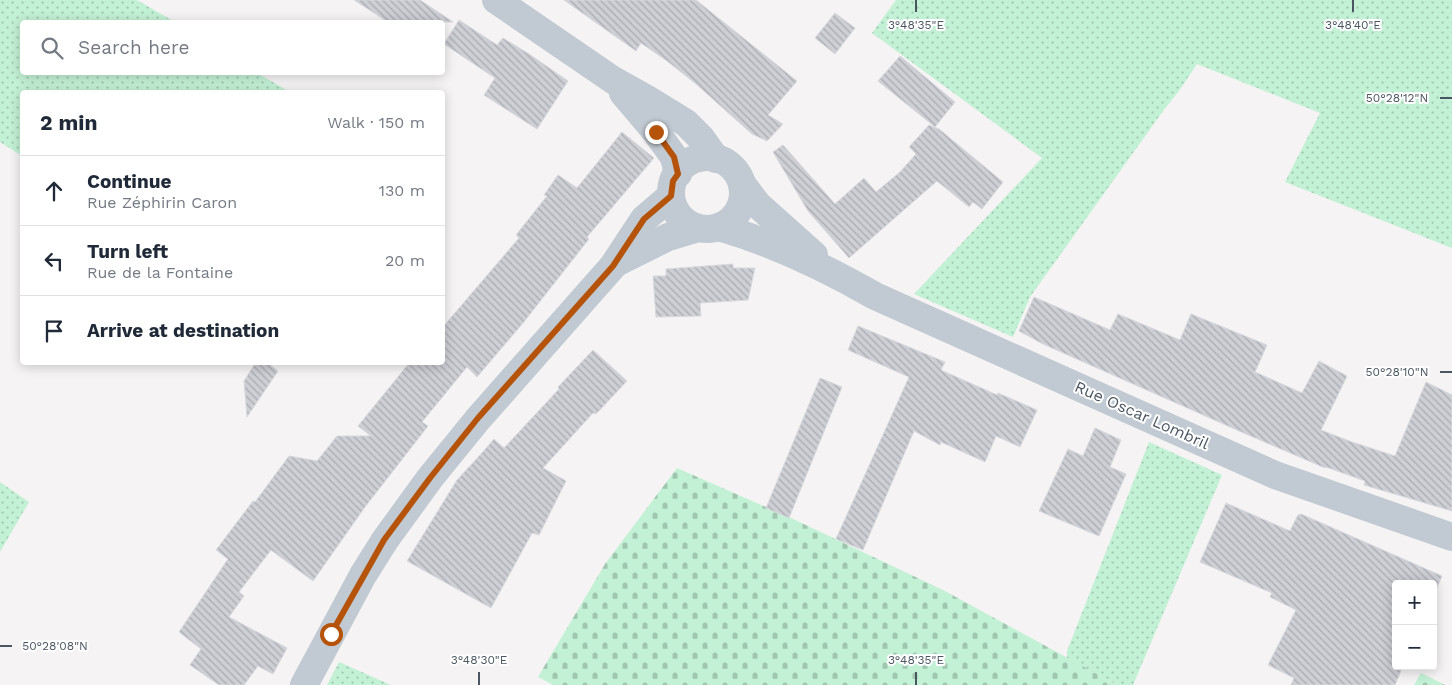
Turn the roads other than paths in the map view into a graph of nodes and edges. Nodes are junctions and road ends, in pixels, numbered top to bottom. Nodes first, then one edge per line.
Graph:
1 (496, 0) edge
2 (613, 80) junction
3 (716, 159) junction
4 (742, 184) junction
5 (674, 185) junction
6 (709, 228) junction
7 (613, 266) junction
8 (839, 276) junction
9 (1452, 537) edge
10 (304, 685) edge

1 - 2 street
2 - 3 street
2 - 5 street
3 - 4 street
3 - 5 street
4 - 6 street
4 - 8 street, Rue Oscar Lombril
5 - 6 street
5 - 7 street
6 - 7 street
6 - 8 street, Rue Oscar Lombril
7 - 10 street
8 - 9 street, Rue Oscar Lombril

